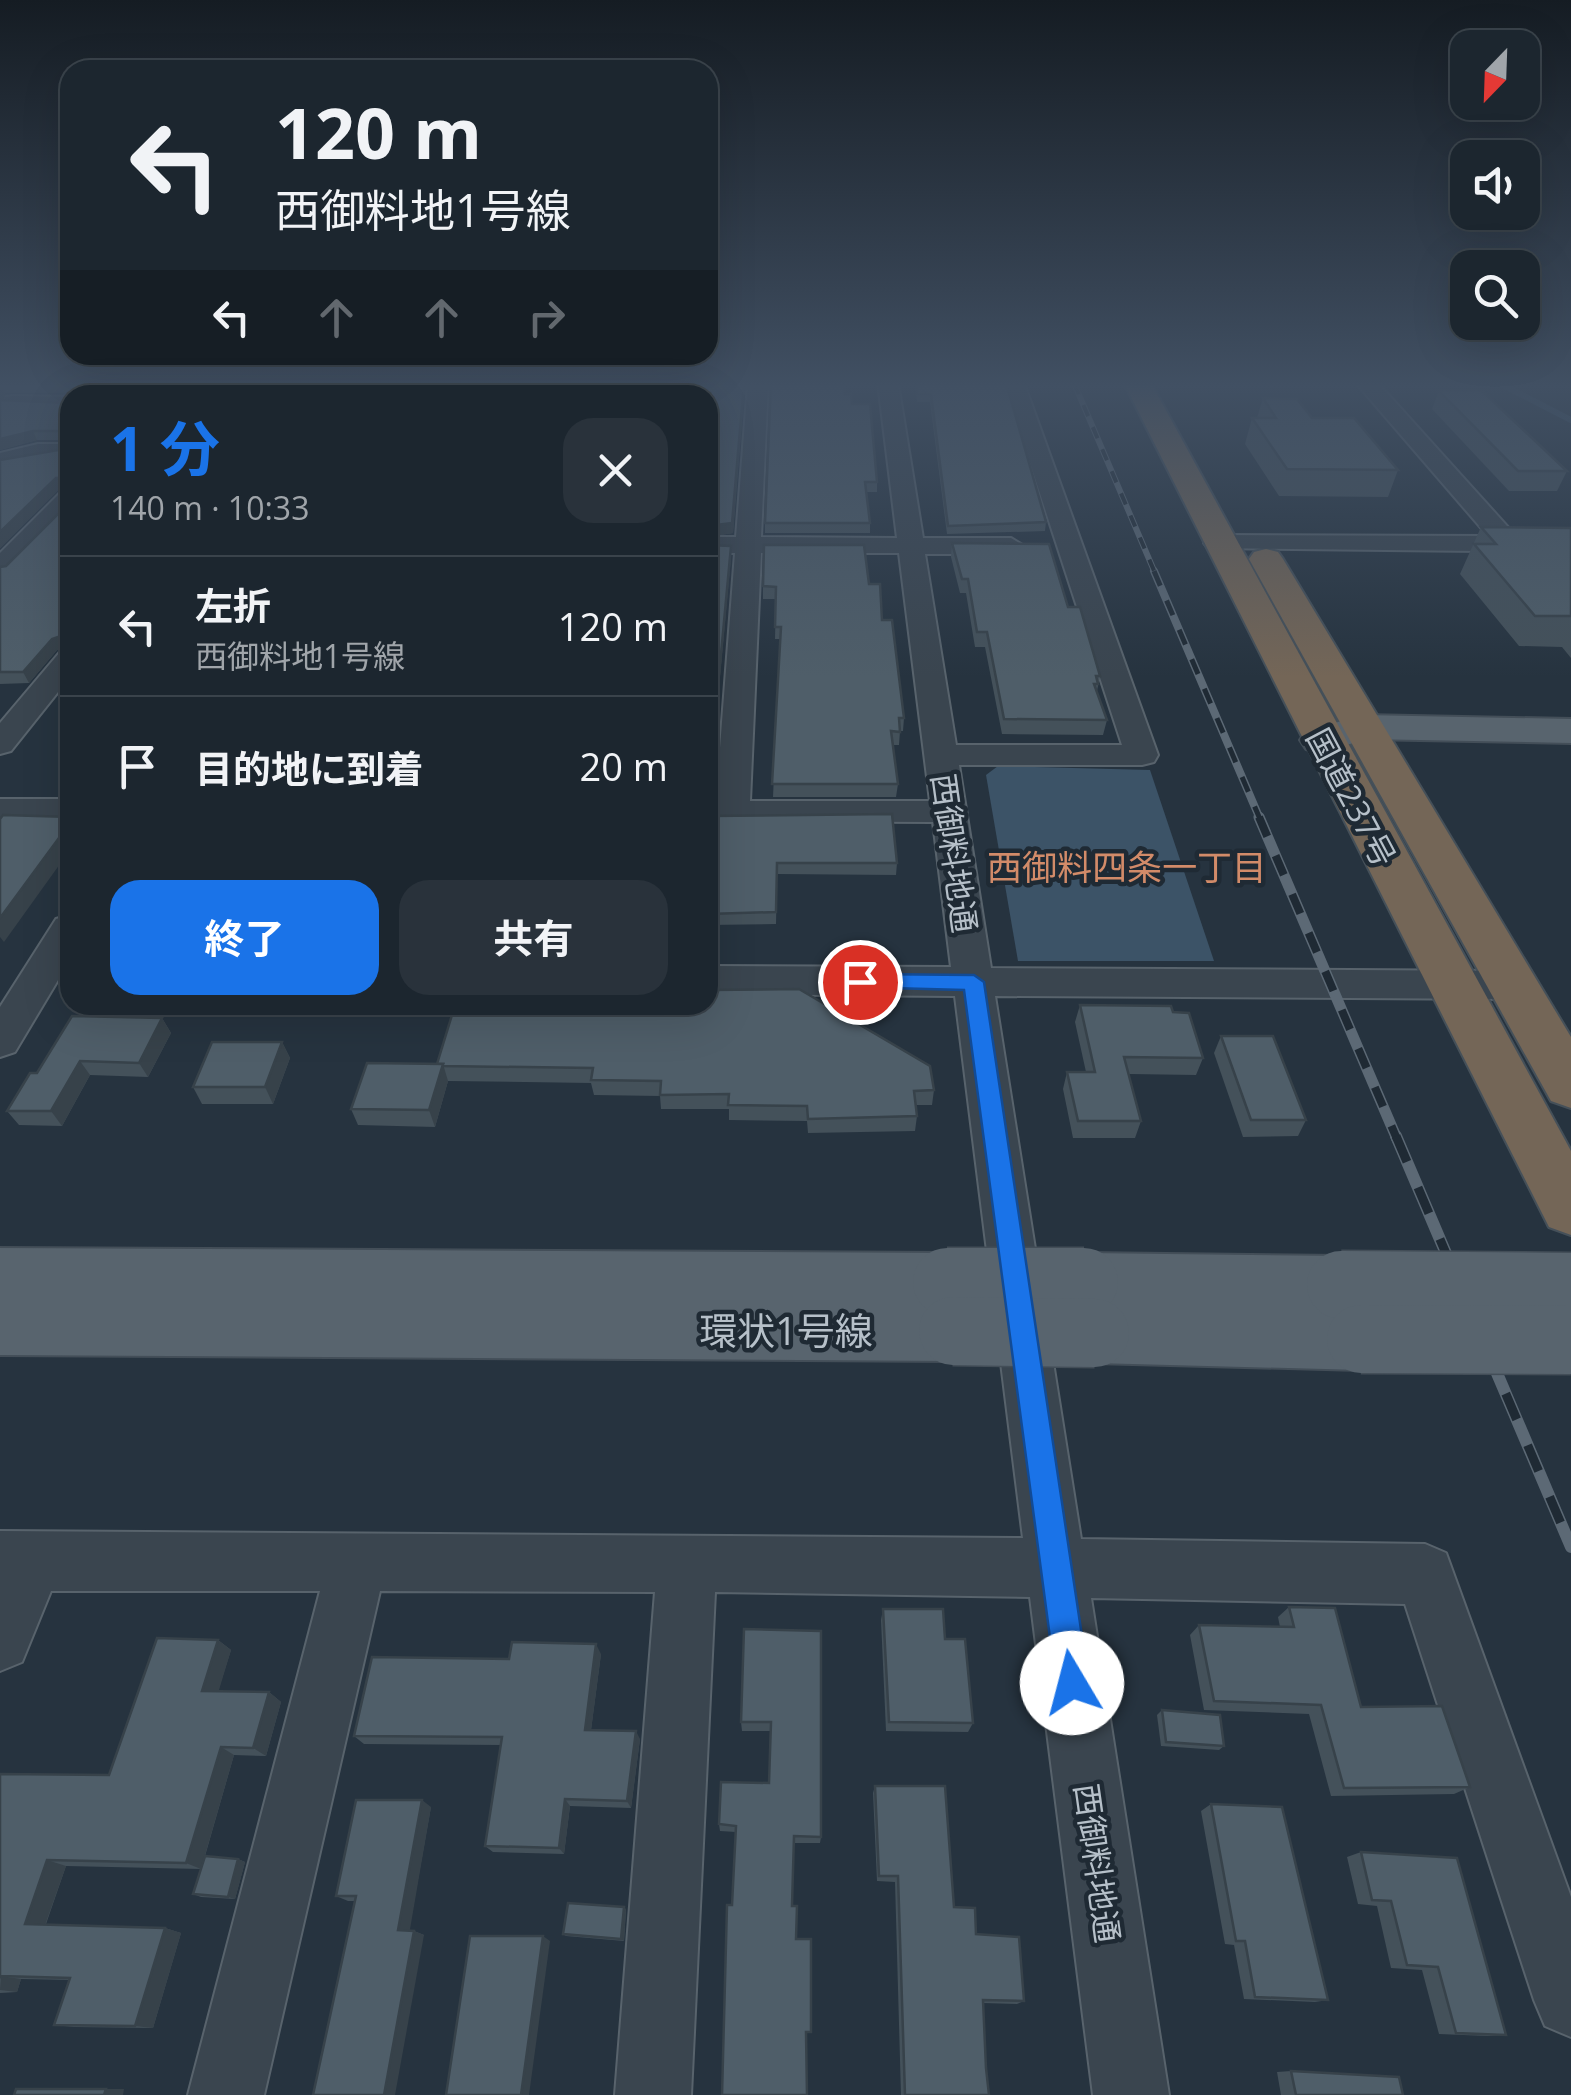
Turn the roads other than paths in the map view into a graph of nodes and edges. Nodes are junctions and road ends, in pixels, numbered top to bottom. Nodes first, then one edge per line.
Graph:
1 (752, 481) edge
2 (902, 481) edge
3 (1036, 481) edge
4 (1186, 481) edge
5 (1220, 481) edge
6 (1452, 481) edge
7 (60, 507) edge
8 (26, 542) junction
9 (60, 542) edge
10 (1217, 543) junction
11 (1257, 544) junction
12 (1509, 544) junction
13 (1571, 544) edge
14 (718, 545) edge
15 (748, 545) junction
16 (911, 546) junction
17 (1051, 546) junction
18 (0, 568) edge
19 (60, 670) edge
20 (1571, 731) edge
21 (1353, 739) junction
22 (0, 744) edge
23 (1571, 752) edge
24 (941, 754) junction
25 (0, 809) edge
26 (60, 809) edge
27 (720, 812) edge
28 (949, 812) junction
29 (0, 973) edge
30 (56, 974) edge
31 (718, 980) edge
32 (974, 982) junction
33 (1452, 985) junction
34 (1512, 985) junction
35 (0, 1041) edge
36 (1571, 1086) edge
37 (1571, 1209) edge
38 (0, 1276) edge
39 (1571, 1287) edge
40 (950, 1307) junction
41 (1351, 1312) junction
42 (0, 1325) edge
43 (1571, 1340) edge
44 (17, 1561) edge
45 (357, 1562) junction
46 (687, 1562) junction
47 (1057, 1571) junction
48 (0, 1640) edge
49 (1571, 2000) edge
50 (226, 2095) edge
51 (653, 2095) edge
52 (1131, 2095) edge

1 - 15 street
2 - 16 street, 西御料地通
3 - 17 street
4 - 10 highway, 国道237号
5 - 11 highway, 国道237号
6 - 12 street
7 - 8 street
8 - 9 street
8 - 18 street
10 - 11 street
10 - 21 highway, 国道237号
11 - 12 street
11 - 21 highway, 国道237号
12 - 13 street
14 - 15 street
15 - 16 street
15 - 27 street
16 - 17 street
16 - 24 street, 西御料地通
17 - 24 street
19 - 22 street
20 - 21 main road
21 - 23 main road
21 - 33 highway, 国道237号
21 - 34 highway, 国道237号
24 - 28 street, 西御料地通
25 - 26 street
27 - 28 street
28 - 32 street, 西御料地通
29 - 30 street
30 - 35 street
31 - 32 street
32 - 33 street
32 - 47 street, 西御料地通
33 - 34 street
33 - 37 highway, 国道237号
34 - 36 highway, 国道237号
38 - 40 main road, 環状1号線
39 - 41 main road, 環状1号線, bridge
40 - 41 main road, 環状1号線, bridge
40 - 42 main road, 環状1号線
41 - 43 main road, 環状1号線, bridge
44 - 45 street
44 - 48 street
45 - 46 street
45 - 50 street
46 - 47 street
46 - 51 street
47 - 49 street
47 - 52 street, 西御料地通

